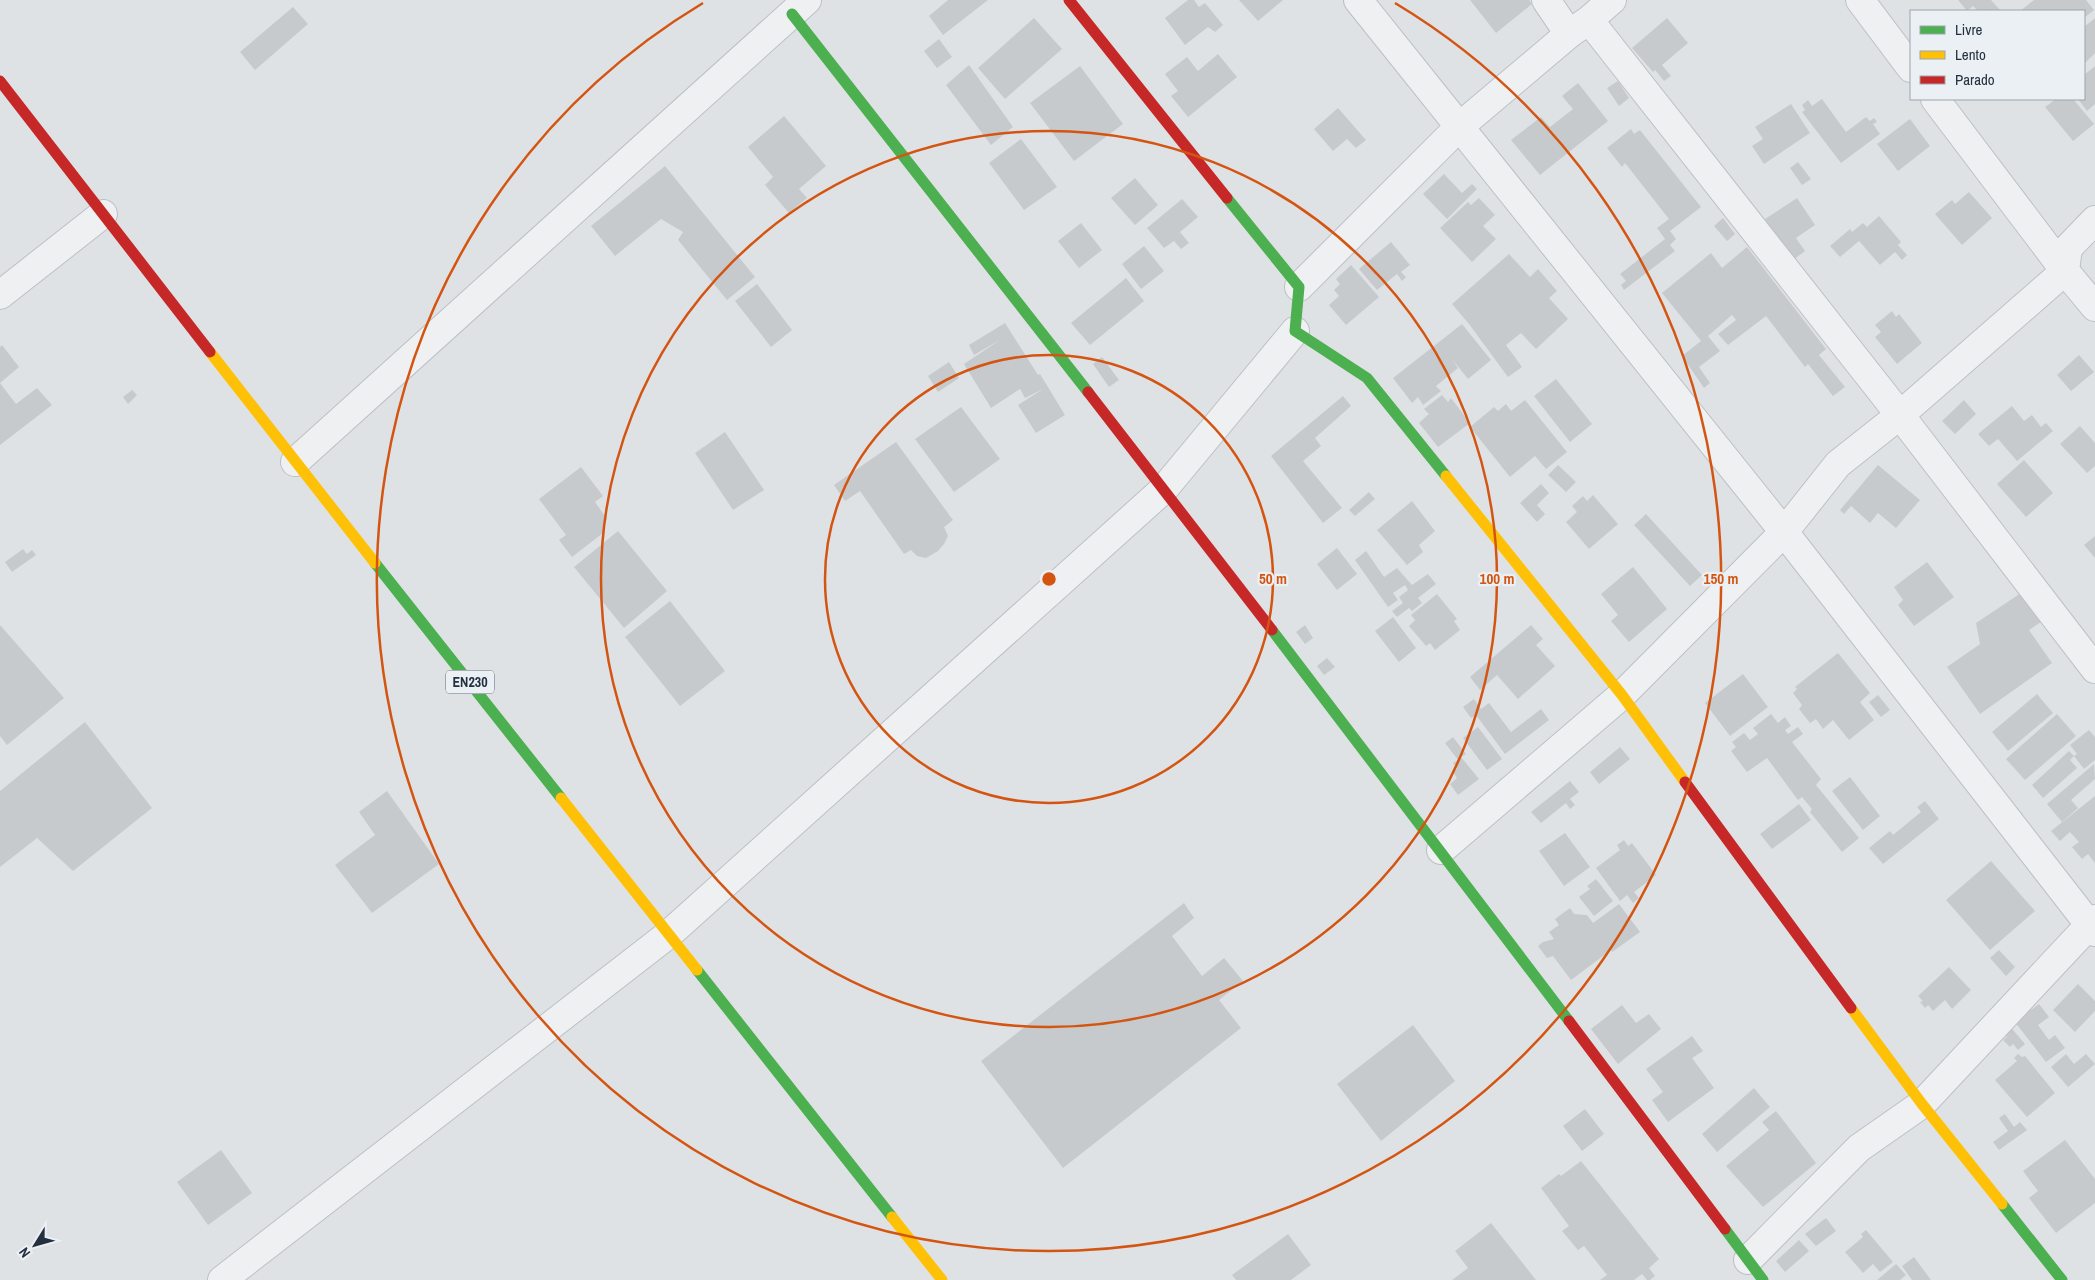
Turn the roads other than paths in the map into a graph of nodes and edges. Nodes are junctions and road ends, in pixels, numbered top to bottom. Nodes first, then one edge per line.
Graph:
1 (1069, 0) edge
2 (1358, 0) edge
3 (1546, 0) edge
4 (1612, 0) edge
5 (1860, 0) edge
6 (799, 7) edge
7 (1579, 27) junction
8 (1910, 67) edge
9 (0, 81) edge
10 (1936, 100) edge
11 (1459, 127) junction
12 (103, 214) junction
13 (2095, 220) edge
14 (2065, 271) junction
15 (1299, 287) junction
16 (0, 295) edge
17 (2095, 307) edge
18 (1295, 331) junction
19 (1900, 416) junction
20 (296, 462) junction
21 (1164, 489) junction
22 (1784, 532) junction
23 (2095, 669) edge
24 (1622, 696) junction
25 (1441, 850) junction
26 (2093, 925) edge
27 (669, 934) junction
28 (1922, 1104) junction
29 (1756, 1270) edge
30 (222, 1280) edge
31 (942, 1280) edge
32 (2062, 1280) edge

1 - 15 street
2 - 11 street
3 - 7 street
4 - 7 street
5 - 8 street
6 - 20 street
6 - 21 street
7 - 11 street
7 - 19 street
9 - 12 street, EN230
10 - 14 street
11 - 15 street
11 - 22 street
12 - 16 street
12 - 20 street, EN230
13 - 14 street
14 - 17 street
14 - 19 street
15 - 18 street
18 - 21 street
18 - 24 street
19 - 22 street
19 - 23 street
20 - 27 street, EN230
21 - 25 street
21 - 27 street
22 - 24 street
22 - 26 street
24 - 25 street
24 - 28 street
25 - 29 street
26 - 28 street
27 - 30 street
27 - 31 street, EN230
28 - 29 street
28 - 32 street

